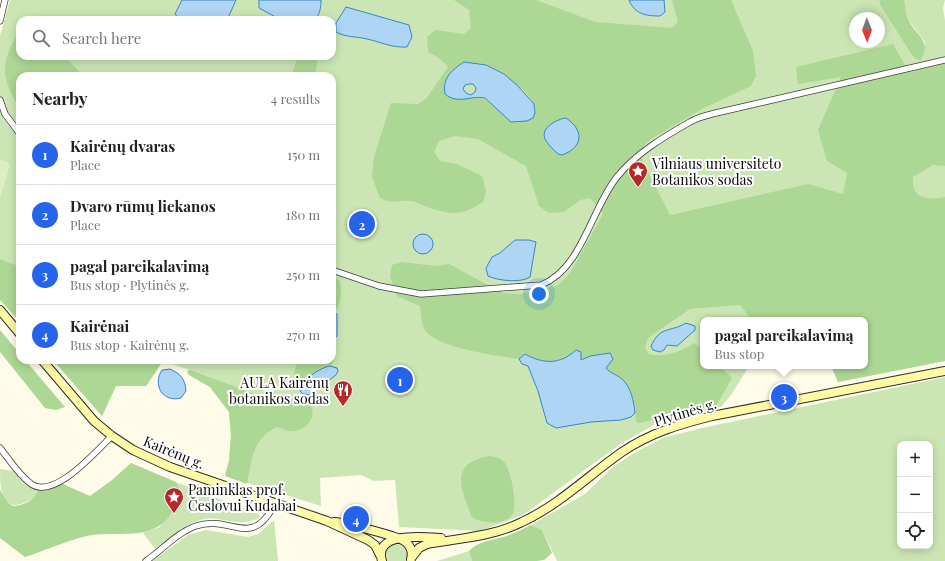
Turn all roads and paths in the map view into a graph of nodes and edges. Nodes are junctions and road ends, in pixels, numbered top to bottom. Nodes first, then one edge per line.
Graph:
1 (5, 0) edge
2 (0, 21) edge
3 (945, 60) edge
4 (0, 100) edge
5 (16, 129) edge
6 (336, 271) edge
7 (0, 310) edge
8 (16, 329) edge
9 (45, 364) edge
10 (945, 371) edge
11 (112, 436) junction
12 (0, 448) edge
13 (275, 503) junction
14 (327, 521) junction
15 (458, 538) junction
16 (397, 539) junction
17 (381, 558) edge
18 (411, 559) edge
19 (146, 561) edge

1 - 2 street
3 - 6 street
4 - 5 street
7 - 8 main road
9 - 11 main road, Kairėnų g.
10 - 15 main road, Plytinės g.
11 - 12 street
11 - 13 main road, Kairėnų g.
13 - 14 main road, Kairėnų g.
13 - 19 street
14 - 16 main road, Kairėnų g.
14 - 17 main road, Kairėnų g.
15 - 16 main road, Plytinės g.
15 - 18 main road, Plytinės g.
16 - 17 main road
16 - 18 main road

